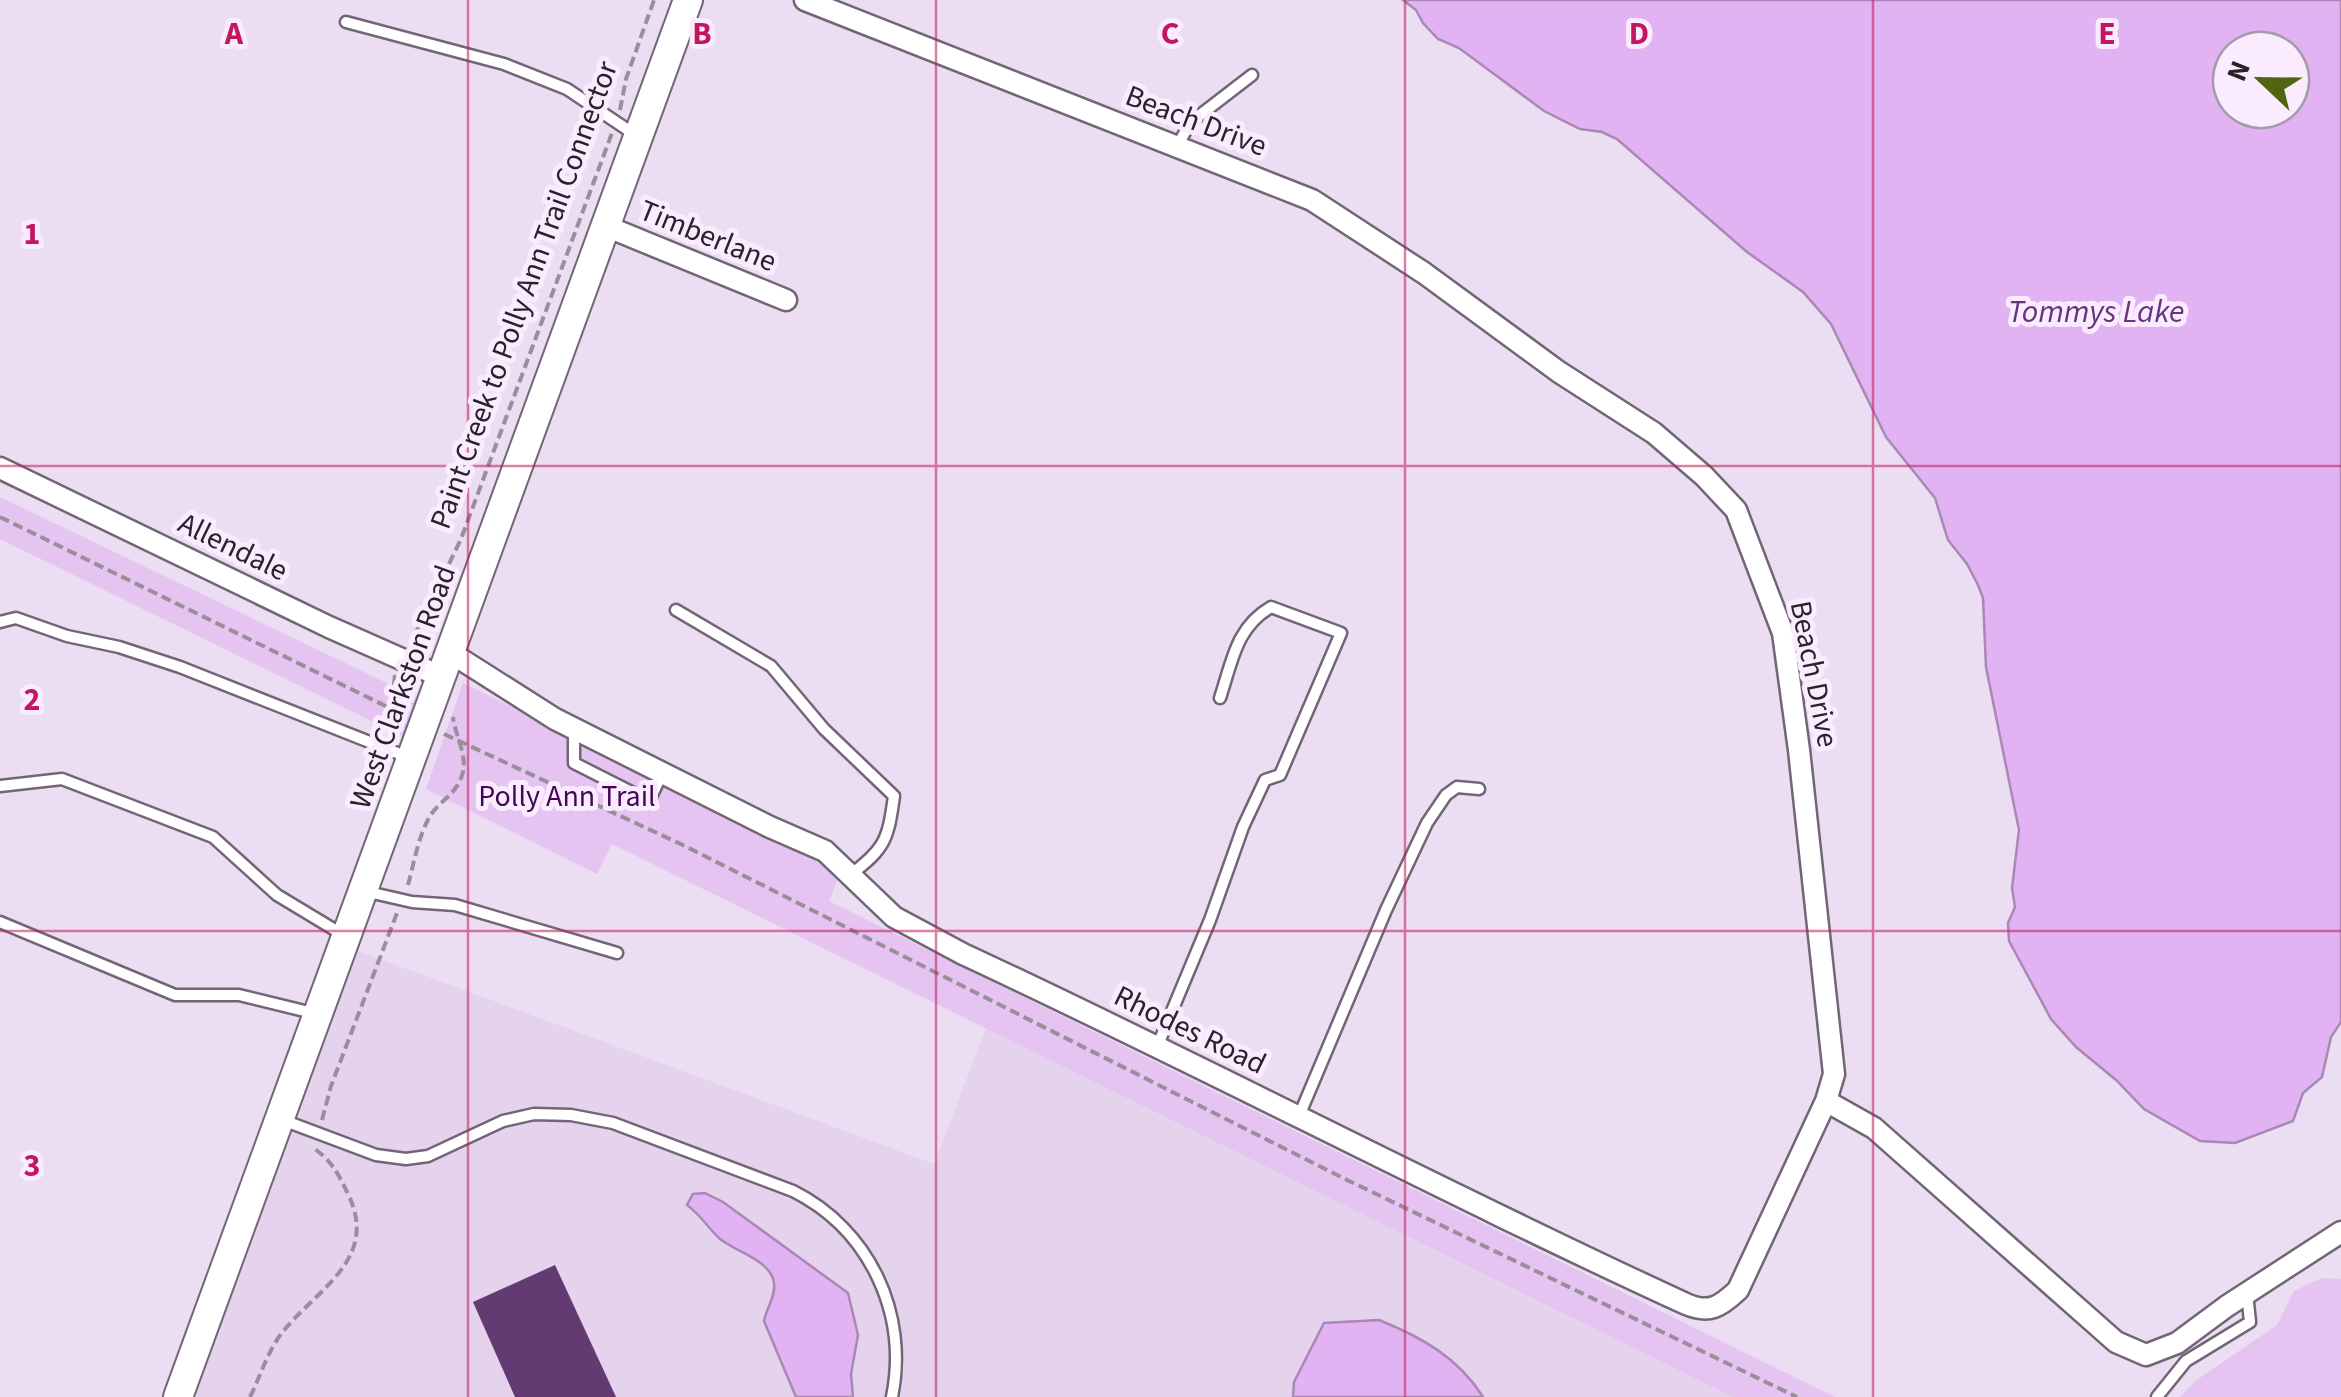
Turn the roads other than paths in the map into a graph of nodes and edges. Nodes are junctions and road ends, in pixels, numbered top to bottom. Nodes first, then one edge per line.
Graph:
1 (688, 0) edge
2 (805, 0) edge
3 (346, 22) dead end
4 (1252, 74) dead end
5 (628, 130) junction
6 (1177, 146) junction
7 (608, 227) junction
8 (786, 300) dead end
9 (0, 468) edge
10 (676, 610) dead end
11 (0, 622) edge
12 (446, 665) junction
13 (1220, 698) dead end
14 (574, 729) junction
15 (411, 759) junction
16 (662, 773) junction
17 (0, 786) edge
18 (1479, 789) dead end
19 (850, 874) junction
20 (363, 890) junction
21 (0, 922) edge
22 (346, 936) junction
23 (617, 952) dead end
24 (318, 1014) junction
25 (1157, 1047) junction
26 (1826, 1101) junction
27 (1299, 1116) junction
28 (279, 1119) junction
29 (2341, 1232) edge
30 (2247, 1292) junction
31 (178, 1397) edge
32 (892, 1397) edge
33 (2157, 1397) edge

1 - 5 main road, West Clarkston Road
2 - 6 street, Beach Drive
3 - 5 lane
4 - 6 lane
5 - 7 main road, West Clarkston Road
6 - 26 street, Beach Drive
7 - 8 street, Timberlane
7 - 12 main road, West Clarkston Road
9 - 12 street, Allendale
10 - 19 lane
11 - 15 lane
12 - 14 street, Rhodes Road
12 - 15 main road, West Clarkston Road
13 - 25 lane
14 - 16 street, Rhodes Road
14 - 16 lane
15 - 20 main road, West Clarkston Road
16 - 19 street, Rhodes Road
17 - 22 lane
18 - 27 lane
19 - 25 street, Rhodes Road
20 - 22 main road, West Clarkston Road
20 - 23 lane
21 - 24 lane
22 - 24 main road, West Clarkston Road
24 - 28 main road, West Clarkston Road
25 - 27 street, Rhodes Road
26 - 27 street, Rhodes Road
26 - 30 street
28 - 31 main road, West Clarkston Road
28 - 32 lane
29 - 30 street
30 - 33 lane

